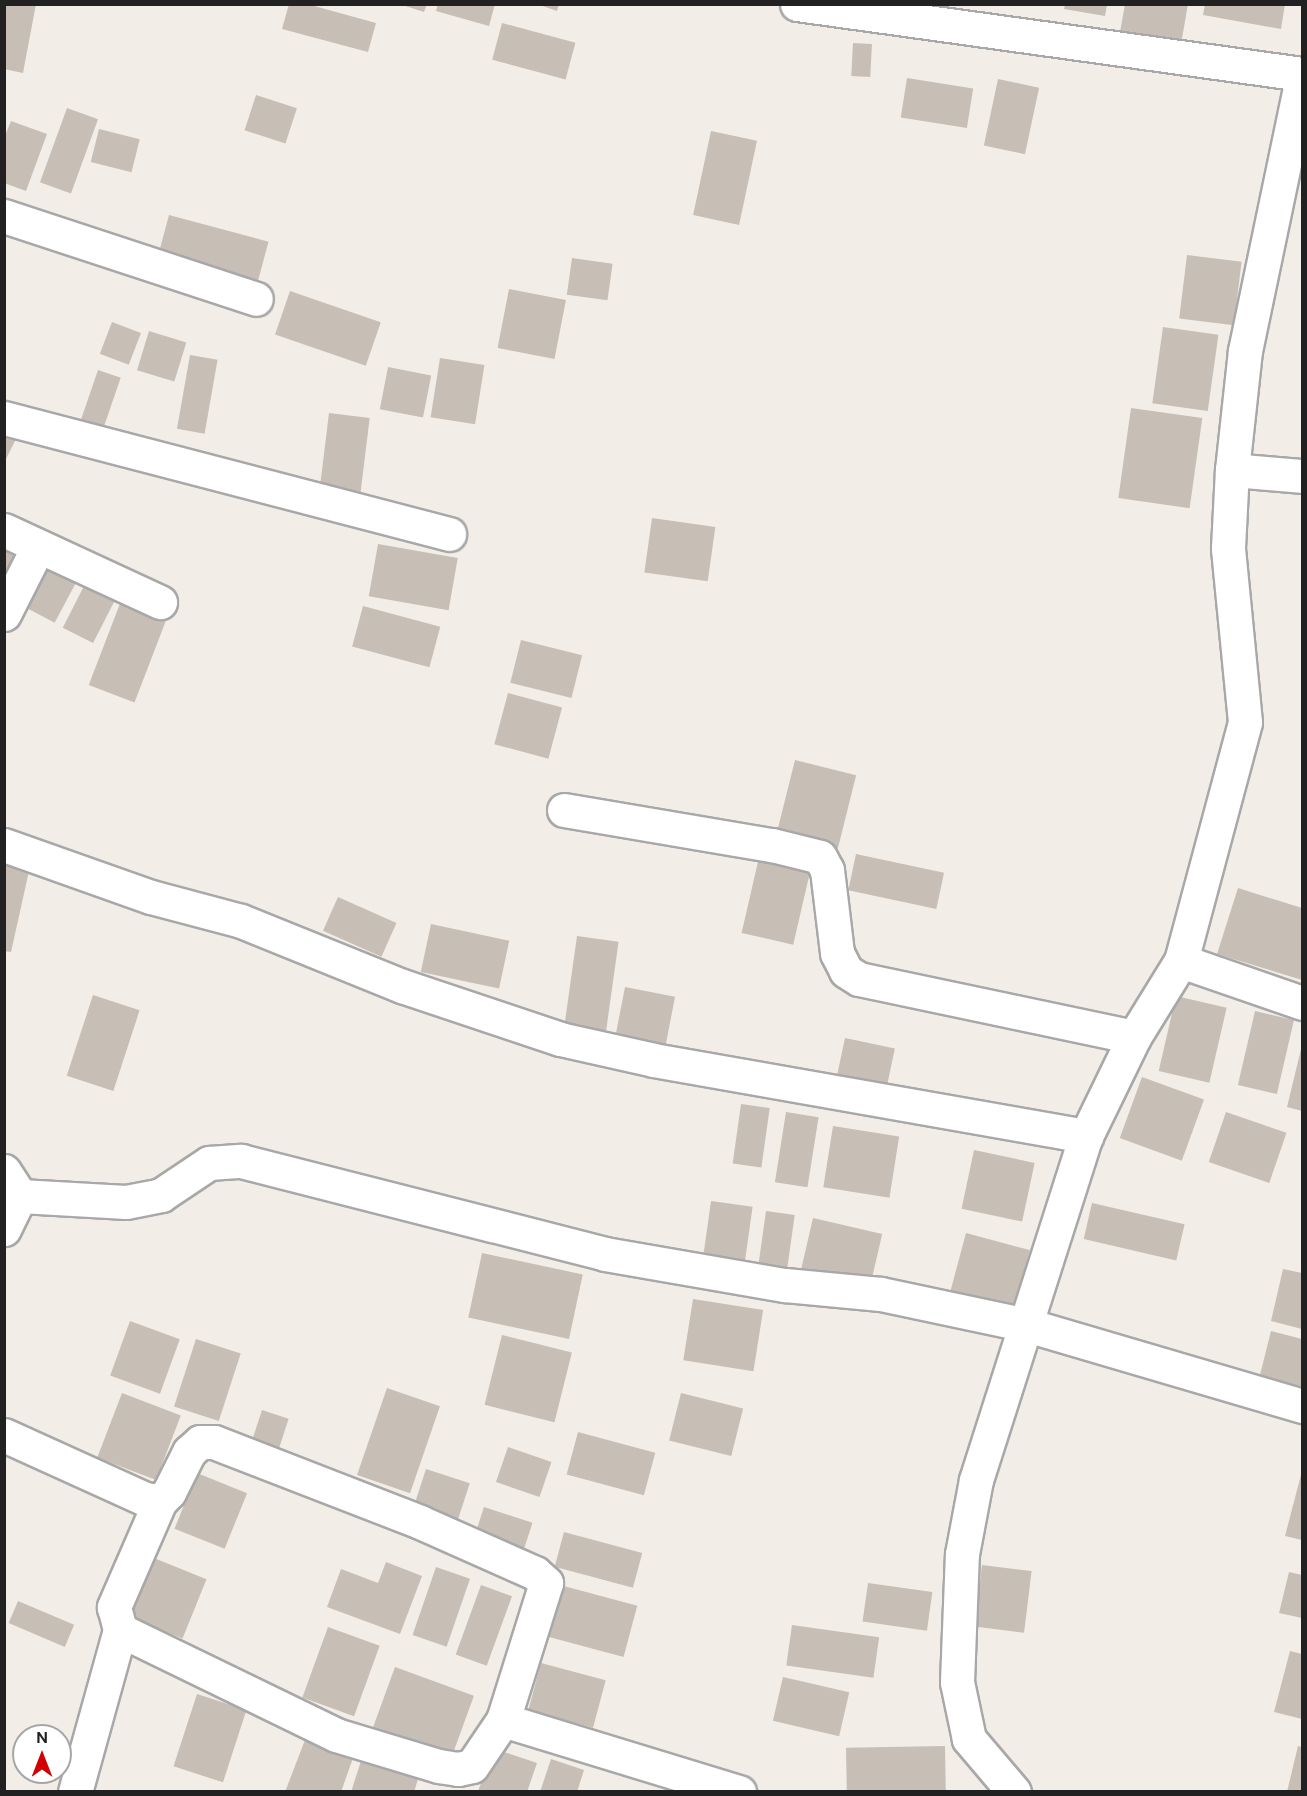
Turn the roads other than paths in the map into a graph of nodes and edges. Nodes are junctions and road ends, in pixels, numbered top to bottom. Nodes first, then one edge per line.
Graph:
1 (797, 4) edge
2 (1302, 76) edge
3 (4, 216) edge
4 (256, 299) dead end
5 (4, 418) edge
6 (1232, 470) junction
7 (1302, 476) edge
8 (4, 530) edge
9 (449, 534) dead end
10 (38, 547) junction
11 (160, 602) dead end
12 (4, 614) edge
13 (564, 810) dead end
14 (4, 845) edge
15 (1181, 962) junction
16 (1302, 1003) edge
17 (1134, 1037) junction
18 (1086, 1136) junction
19 (12, 1184) edge
20 (4, 1228) edge
21 (1027, 1325) junction
22 (1302, 1406) edge
23 (4, 1435) edge
24 (160, 1501) junction
25 (120, 1630) junction
26 (503, 1720) junction
27 (75, 1791) edge
28 (739, 1791) edge
29 (1014, 1791) edge

1 - 2 street
2 - 6 street
3 - 4 street
5 - 9 street
6 - 7 street
6 - 15 street
8 - 10 street
10 - 11 street
10 - 12 street
13 - 17 street
14 - 18 street
15 - 16 street
15 - 17 street
17 - 18 street
18 - 21 street
19 - 20 street
19 - 21 street
21 - 22 street
21 - 29 street
23 - 24 street
24 - 25 street
24 - 26 street
25 - 26 street
25 - 27 street
26 - 28 street

